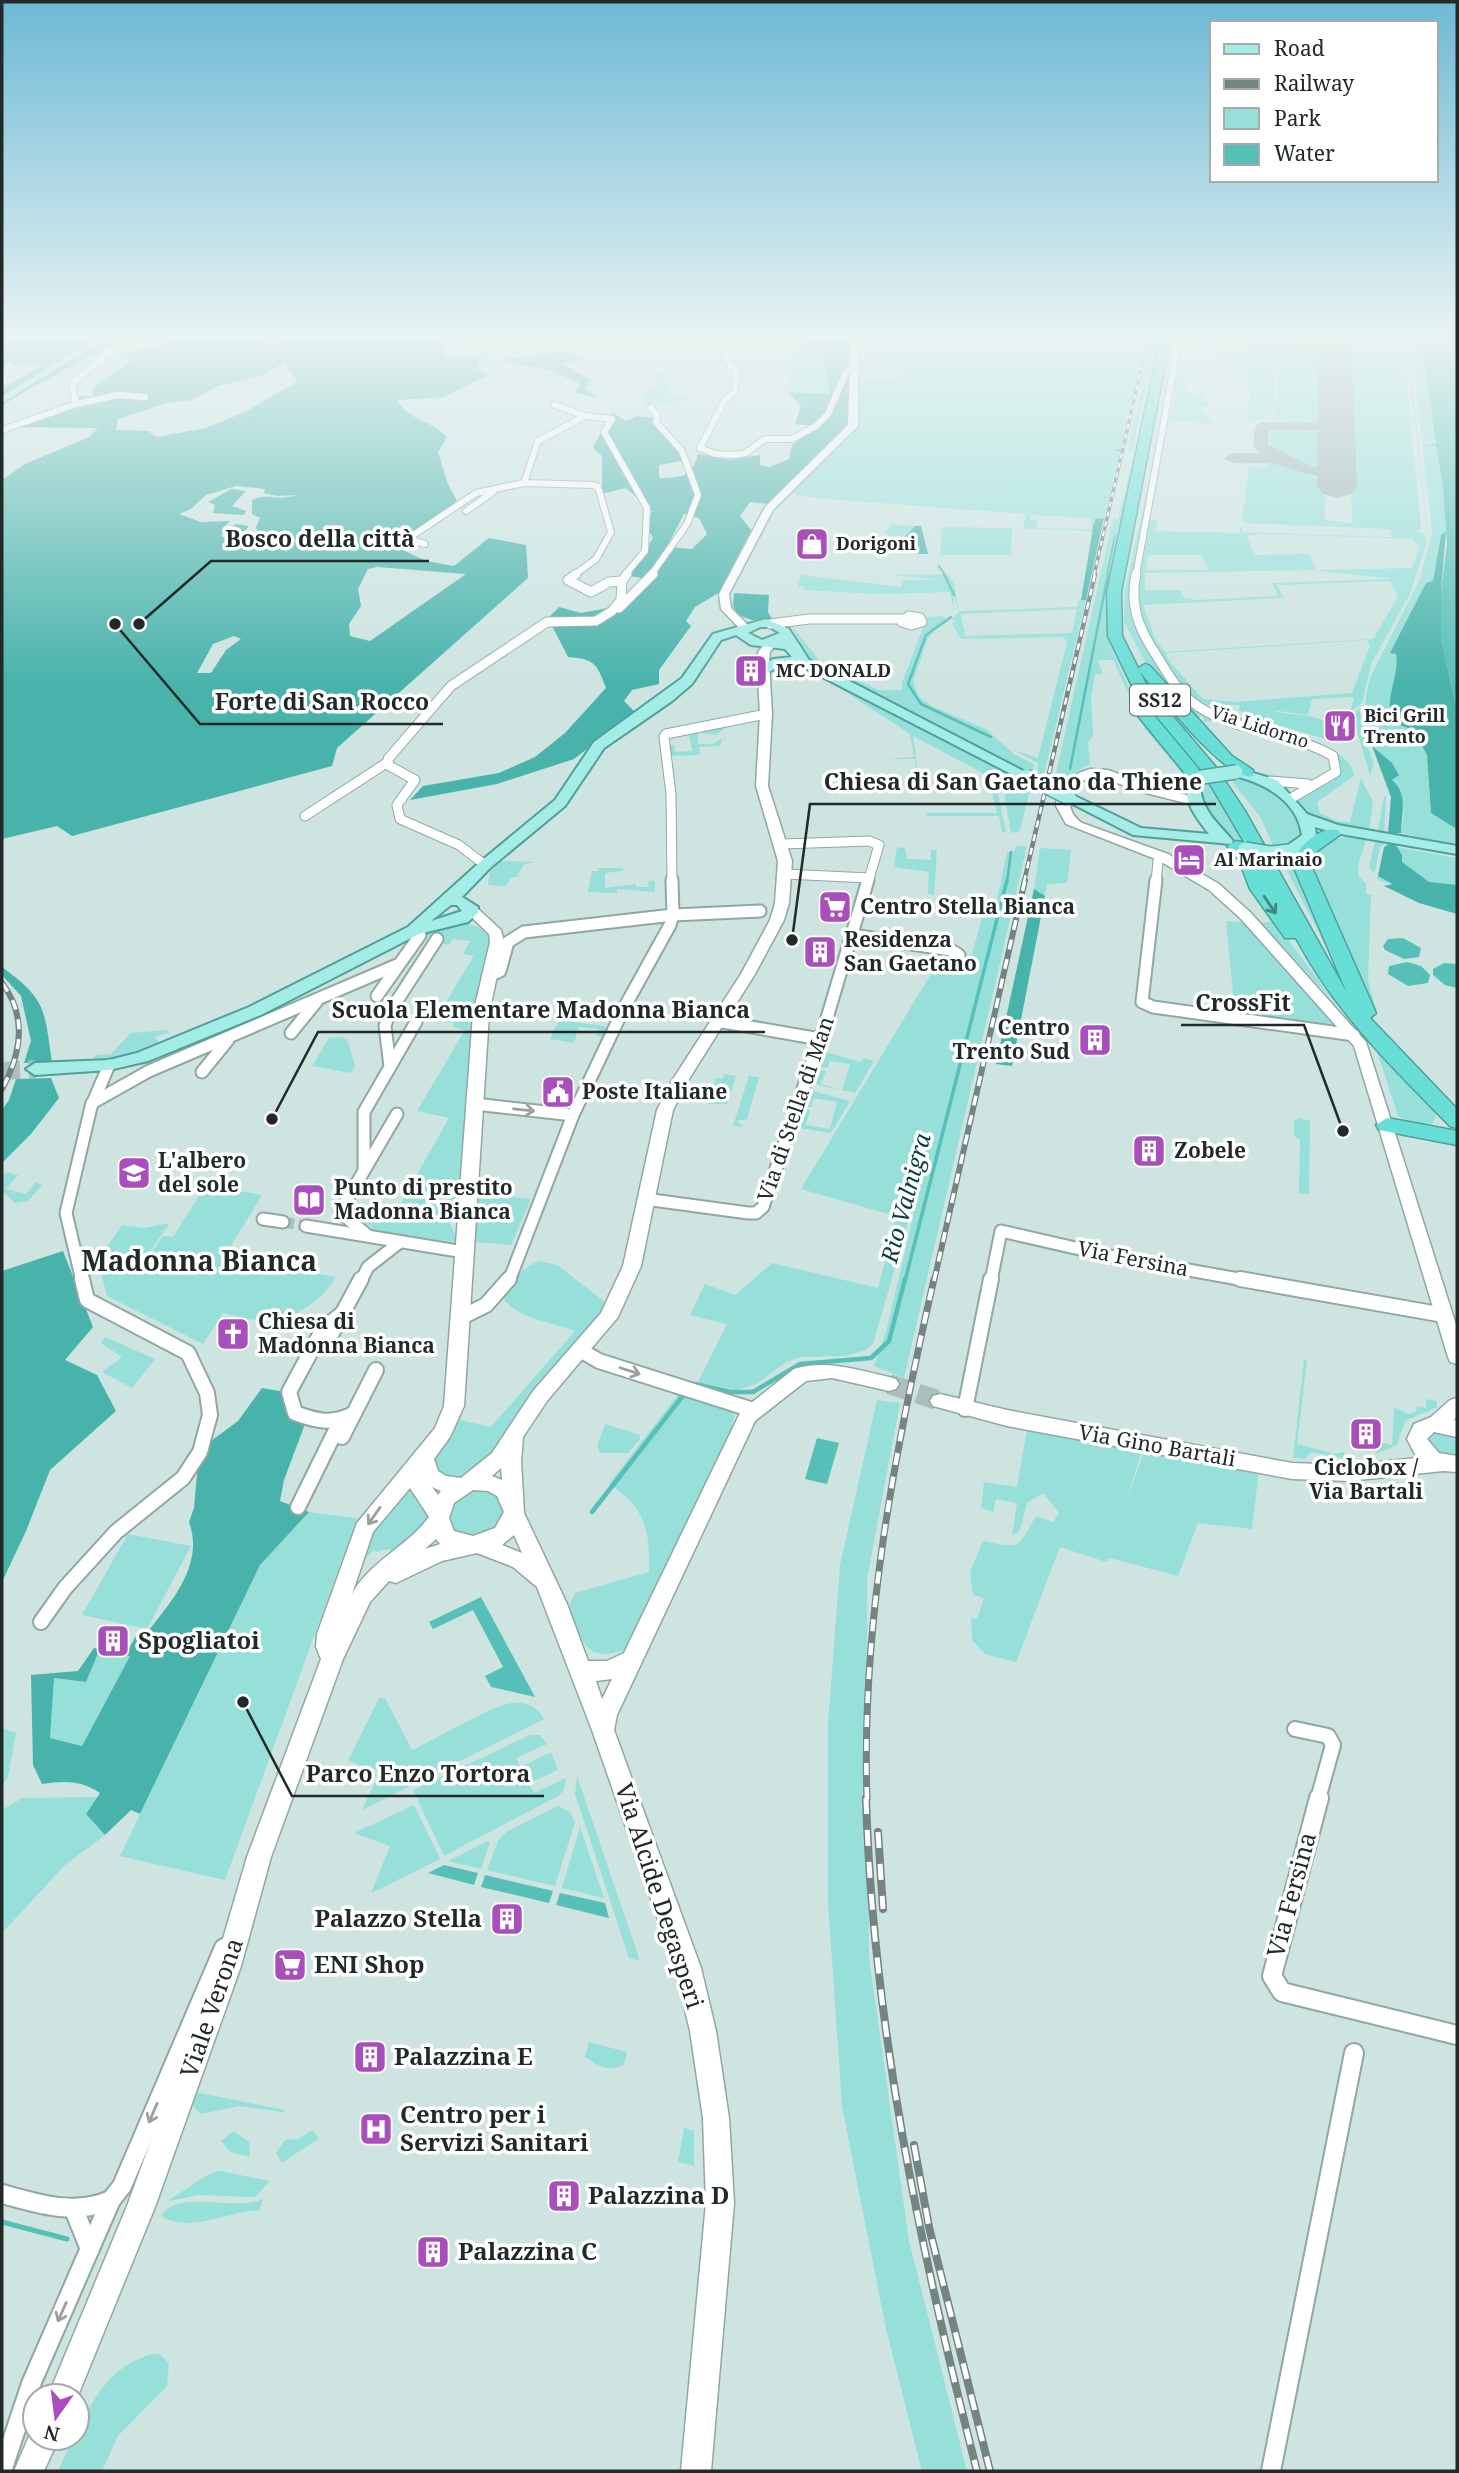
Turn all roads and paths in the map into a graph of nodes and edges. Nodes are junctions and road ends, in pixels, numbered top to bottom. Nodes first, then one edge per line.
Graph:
1 (534, 454) edge
2 (616, 454) edge
3 (684, 454) edge
4 (823, 454) edge
5 (1142, 454) edge
6 (1148, 454) edge
7 (1160, 454) edge
8 (524, 483) junction
9 (495, 489) junction
10 (466, 511) dead end
11 (763, 518) junction
12 (425, 544) dead end
13 (745, 551) junction
14 (621, 581) junction
15 (612, 611) junction
16 (732, 617) junction
17 (902, 619) dead end
18 (777, 626) junction
19 (746, 634) junction
20 (1121, 640) junction
21 (770, 645) junction
22 (808, 665) junction
23 (763, 670) junction
24 (766, 714) junction
25 (388, 762) junction
26 (1242, 773) junction
27 (1270, 780) junction
28 (1197, 782) junction
29 (1312, 784) junction
30 (1155, 791) junction
31 (1290, 799) junction
32 (1197, 802) junction
33 (1088, 808) junction
34 (304, 816) dead end
35 (1303, 817) junction
36 (1206, 818) junction
37 (1332, 834) junction
38 (1389, 838) junction
39 (782, 844) junction
40 (1234, 845) junction
41 (1299, 845) junction
42 (1457, 852) edge
43 (1163, 857) junction
44 (485, 865) junction
45 (785, 874) junction
46 (869, 878) junction
47 (462, 904) junction
48 (1321, 905) junction
49 (760, 911) dead end
50 (673, 915) junction
51 (446, 917) junction
52 (488, 924) junction
53 (417, 932) junction
54 (852, 935) junction
55 (437, 939) dead end
56 (959, 955) dead end
57 (397, 965) junction
58 (489, 976) junction
59 (1339, 995) junction
60 (312, 996) junction
61 (377, 996) dead end
62 (1366, 1013) junction
63 (717, 1021) junction
64 (416, 1022) dead end
65 (291, 1033) dead end
66 (1354, 1035) junction
67 (230, 1038) junction
68 (820, 1039) junction
69 (109, 1065) junction
70 (390, 1066) junction
71 (36, 1069) tunnel mouth
72 (202, 1072) dead end
73 (1432, 1095) junction
74 (92, 1103) junction
75 (475, 1104) junction
76 (1456, 1111) edge
77 (397, 1114) dead end
78 (573, 1115) junction
79 (1387, 1125) junction
80 (1421, 1131) junction
81 (1457, 1138) edge
82 (365, 1170) junction
83 (645, 1199) junction
84 (262, 1219) dead end
85 (283, 1222) tunnel mouth
86 (306, 1226) tunnel mouth
87 (370, 1237) junction
88 (400, 1242) junction
89 (464, 1252) junction
90 (343, 1313) junction
91 (1444, 1315) junction
92 (460, 1318) junction
93 (332, 1333) dead end
94 (580, 1350) junction
95 (1457, 1357) edge
96 (376, 1370) dead end
97 (889, 1384) tunnel mouth
98 (940, 1401) tunnel mouth
99 (1457, 1405) edge
100 (965, 1409) junction
101 (753, 1410) junction
102 (349, 1417) junction
103 (1437, 1423) junction
104 (1457, 1429) edge
105 (342, 1437) dead end
106 (516, 1437) junction
107 (1417, 1439) junction
108 (419, 1465) junction
109 (1452, 1465) edge
110 (1377, 1469) junction
111 (466, 1484) junction
112 (298, 1507) dead end
113 (514, 1507) junction
114 (438, 1515) junction
115 (474, 1545) junction
116 (546, 1583) junction
117 (351, 1618) junction
118 (41, 1622) dead end
119 (332, 1659) junction
120 (632, 1660) junction
121 (580, 1668) junction
122 (1295, 1729) dead end
123 (603, 1730) junction
124 (243, 1918) junction
125 (1457, 2035) edge
126 (1354, 2053) dead end
127 (2, 2194) edge
128 (111, 2200) junction
129 (75, 2212) junction
130 (90, 2249) junction
131 (69, 2382) edge
132 (38, 2452) edge
133 (2, 2471) edge
134 (29, 2471) edge
135 (696, 2471) edge
136 (1272, 2471) edge

1 - 8 street
2 - 14 street
3 - 15 street
4 - 11 main road
5 - 20 highway, SS12
6 - 20 highway, SS12
7 - 29 street, Via Lidorno
8 - 9 street
8 - 14 street
9 - 10 street
9 - 12 street
11 - 13 main road
11 - 13 main road
13 - 16 main road
14 - 15 street
15 - 25 street
16 - 18 main road
16 - 19 main road
17 - 18 street
18 - 19 main road
18 - 21 main road
18 - 22 main road
19 - 21 main road
19 - 44 main road
20 - 26 highway
20 - 28 highway
20 - 59 highway, SS12
20 - 62 highway, SS12
21 - 22 main road
21 - 23 main road
22 - 23 main road
22 - 33 main road, bridge
23 - 24 main road
24 - 39 main road
24 - 50 street
25 - 34 street
25 - 44 street
26 - 27 main road
26 - 28 main road, bridge
27 - 29 street, Via Lidorno
27 - 31 main road
28 - 30 main road
28 - 32 main road
29 - 31 street, Via Lidorno
30 - 32 main road
30 - 43 main road
31 - 35 main road
32 - 36 main road
33 - 36 main road
33 - 40 main road
35 - 38 main road
35 - 41 main road
36 - 40 main road
37 - 38 main road
37 - 41 main road
37 - 48 highway
38 - 42 main road
39 - 45 main road
39 - 46 street, Via di Stella di Man
40 - 41 main road, bridge
40 -> 59 highway
41 - 48 highway
43 - 66 main road
43 - 66 street
44 - 47 main road
45 - 46 street
45 - 63 main road
46 - 54 street, Via di Stella di Man
47 - 51 main road
47 - 51 main road
47 - 52 main road
48 - 62 highway
49 - 50 street
50 - 58 street
50 - 78 street
51 - 52 main road
51 - 53 main road
52 - 58 main road
53 - 57 street
53 - 60 main road
54 - 56 street
54 - 68 street, Via di Stella di Man
55 - 70 street
57 - 60 street
57 - 61 street
58 - 75 main road
59 - 73 highway, SS12
60 - 65 street
60 - 67 street
60 - 69 main road
62 - 76 highway, SS12
63 - 68 street
63 - 83 main road
64 - 70 street
66 - 79 main road
67 - 72 street
67 - 74 street
68 - 83 street, Via di Stella di Man
69 - 71 main road
69 - 74 street
70 - 82 street
73 - 76 highway, SS12
73 - 80 highway
74 - 118 street
75 -> 78 street
75 - 89 main road
77 - 82 street
78 - 92 street
79 - 80 highway
79 - 91 main road
80 - 81 highway
82 - 87 street
83 - 94 main road
84 - 85 street
86 - 87 street
87 - 88 street
88 - 89 street
88 - 90 street
89 - 92 main road
90 - 93 street
90 - 102 street
91 - 95 main road
91 - 100 street, Via Fersina
92 - 108 main road
94 -> 101 street
94 - 106 main road
96 - 102 street
97 - 101 main road
98 - 100 main road, Via Gino Bartali
99 - 103 main road
100 - 110 main road, Via Gino Bartali
101 - 120 main road
102 - 105 street
102 - 112 street
103 - 104 main road
103 - 107 main road, Via Gino Bartali
106 - 111 main road
106 - 113 main road
107 - 109 main road
107 - 110 main road, Via Gino Bartali
108 - 111 main road
108 - 114 main road
108 -> 119 main road
109 - 110 main road, Via Gino Bartali
111 - 113 main road
111 - 114 main road
113 - 115 main road
113 - 116 main road, Via Alcide Degasperi
114 - 115 main road
114 - 117 main road, Viale Verona
115 - 116 main road, Via Alcide Degasperi
115 - 117 main road, Viale Verona
116 - 121 main road, Via Alcide Degasperi
117 - 119 main road, Viale Verona
119 - 124 main road, Viale Verona
120 - 121 main road
120 - 123 main road
121 - 123 main road, Via Alcide Degasperi
122 - 125 street, Via Fersina
123 - 135 main road, Via Alcide Degasperi
124 -> 128 street
124 - 131 main road, Viale Verona
126 - 136 street
127 - 129 street
128 - 129 street
128 - 130 street
129 - 130 street
130 -> 133 street
132 - 134 main road

